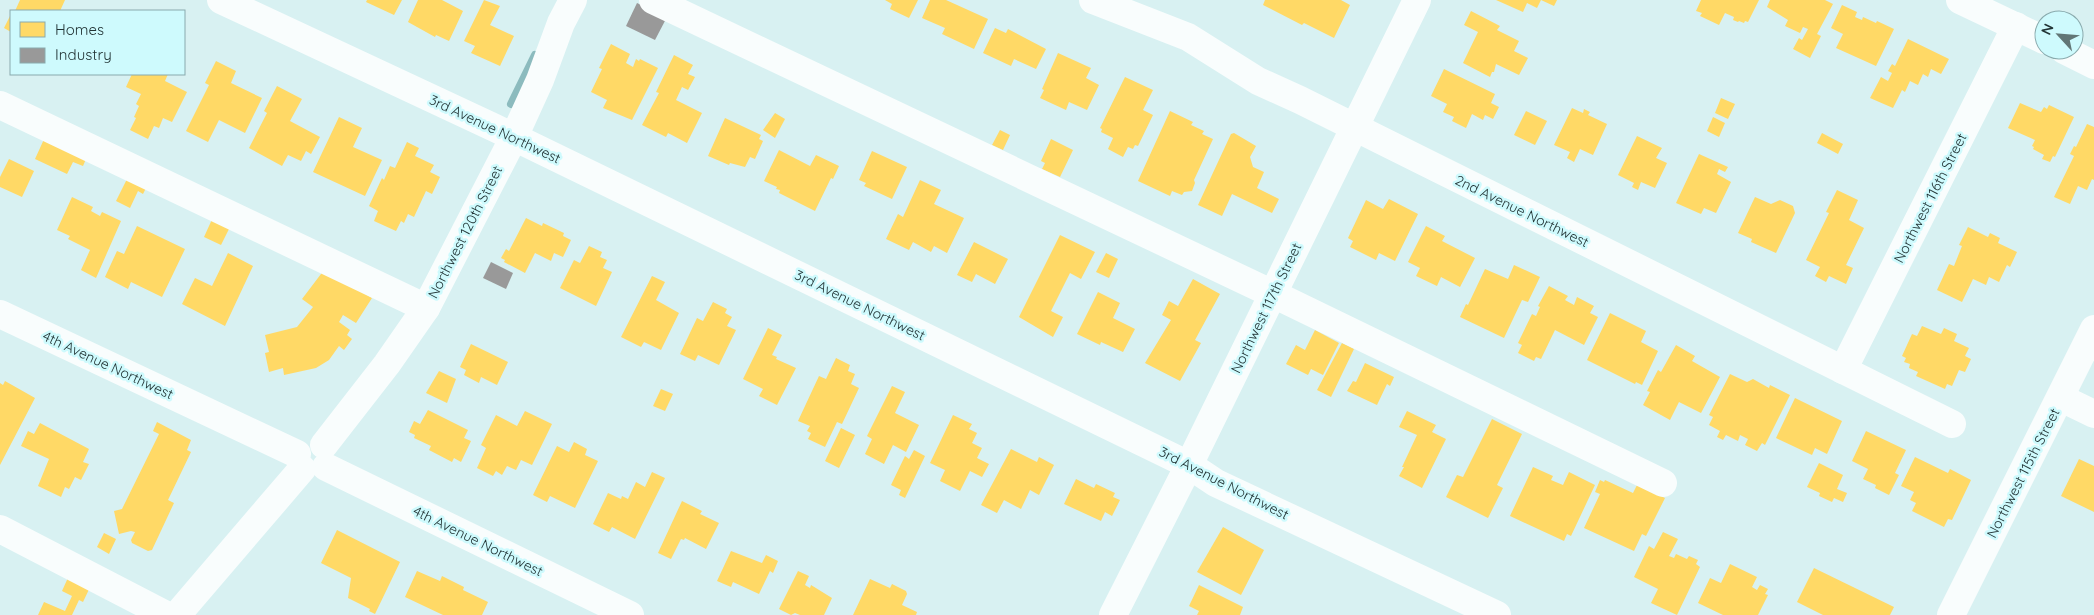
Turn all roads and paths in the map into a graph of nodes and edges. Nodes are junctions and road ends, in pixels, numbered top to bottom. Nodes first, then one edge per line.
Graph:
1 (220, 0) edge
2 (572, 0) edge
3 (653, 0) edge
4 (1093, 0) edge
5 (1418, 0) edge
6 (1960, 0) edge
7 (2016, 26) junction
8 (2034, 35) edge
9 (0, 105) edge
10 (1354, 128) junction
11 (514, 137) junction
12 (1273, 294) junction
13 (426, 308) junction
14 (0, 314) edge
15 (2094, 329) edge
16 (1843, 370) junction
17 (2061, 398) junction
18 (2094, 414) edge
19 (1952, 424) dead end
20 (312, 458) junction
21 (1189, 465) junction
22 (1663, 483) dead end
23 (0, 529) edge
24 (166, 615) edge
25 (177, 615) edge
26 (630, 615) edge
27 (1113, 615) edge
28 (1497, 615) edge
29 (1951, 615) edge

1 - 11 street, 3rd Avenue Northwest
2 - 11 street, Northwest 120th Street
3 - 12 street
4 - 10 street, 2nd Avenue Northwest
5 - 10 street, Northwest 117th Street
6 - 7 street
7 - 8 street
7 - 16 street, Northwest 116th Street
9 - 13 street
10 - 12 street, Northwest 117th Street
10 - 16 street, 2nd Avenue Northwest
11 - 13 street, Northwest 120th Street
11 - 21 street, 3rd Avenue Northwest
12 - 21 street, Northwest 117th Street
12 - 22 street
13 - 20 street, Northwest 120th Street
14 - 20 street, 4th Avenue Northwest
15 - 17 street, Northwest 115th Street
16 - 19 street, 2nd Avenue Northwest
17 - 18 street
17 - 29 street, Northwest 115th Street
20 - 25 street, Northwest 120th Street
20 - 26 street, 4th Avenue Northwest
21 - 27 street, Northwest 117th Street
21 - 28 street, 3rd Avenue Northwest
23 - 24 street

